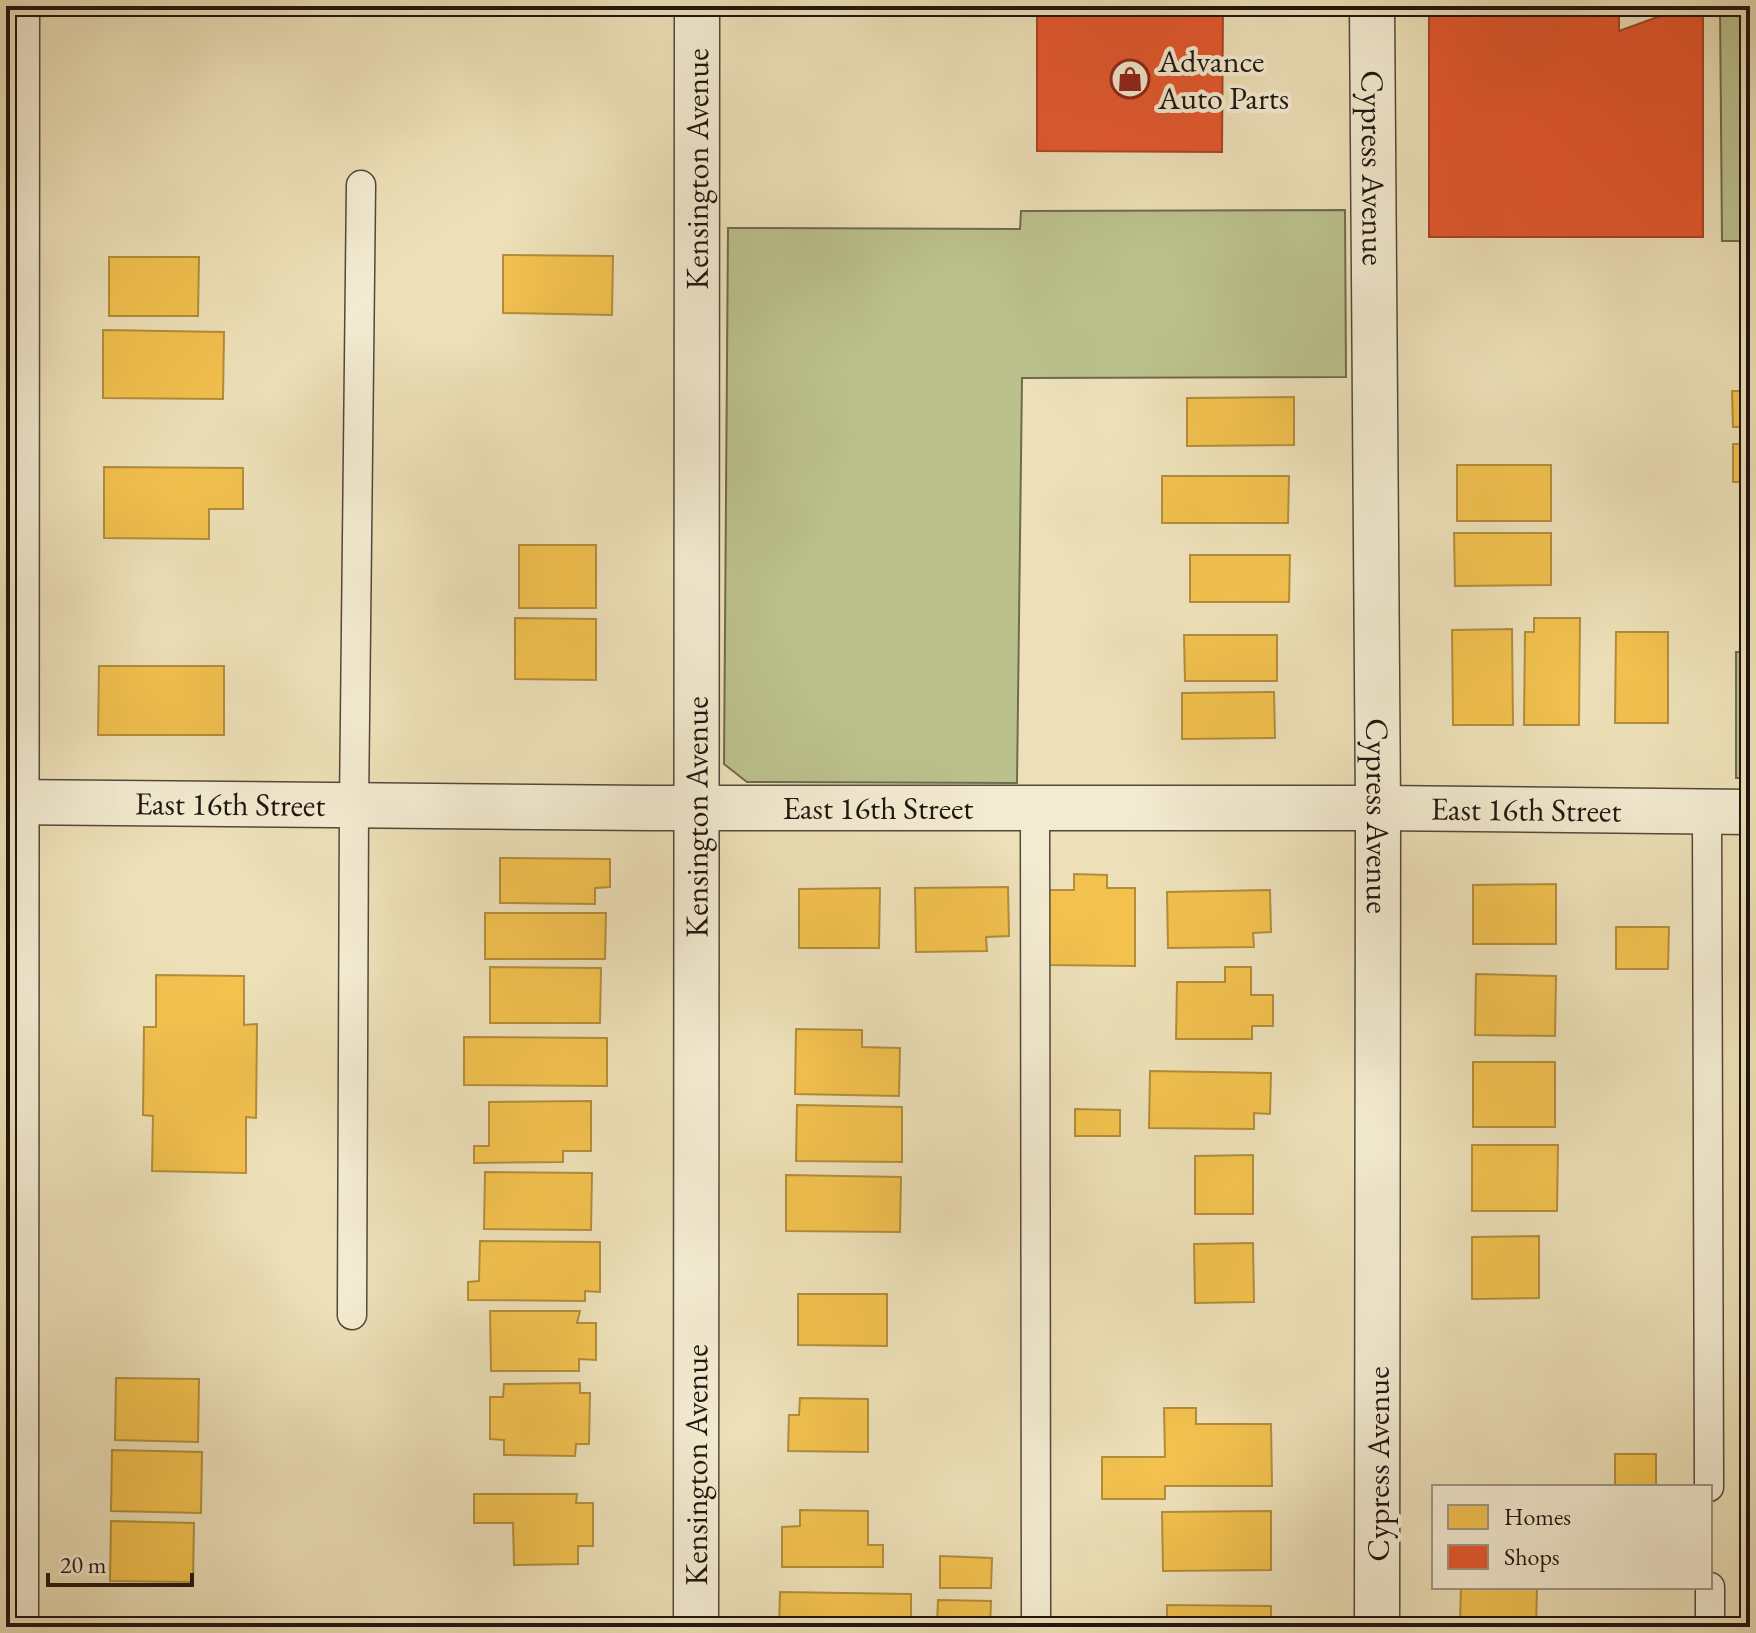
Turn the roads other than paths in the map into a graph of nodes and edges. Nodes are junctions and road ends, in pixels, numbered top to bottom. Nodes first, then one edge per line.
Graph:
1 (17, 6) edge
2 (697, 6) edge
3 (1372, 6) edge
4 (361, 185) dead end
5 (12, 802) edge
6 (354, 805) junction
7 (699, 808) junction
8 (1035, 808) junction
9 (1378, 808) junction
10 (1750, 812) edge
11 (1707, 813) junction
12 (352, 1315) dead end
13 (1709, 1485) edge
14 (1710, 1589) edge
15 (16, 1627) edge
16 (696, 1627) edge
17 (1036, 1627) edge
18 (1377, 1627) edge
19 (1710, 1627) edge

1 - 5 street
2 - 7 street, Kensington Avenue
3 - 9 street, Cypress Avenue
4 - 6 lane
5 - 6 street, East 16th Street
5 - 15 street
6 - 7 street, East 16th Street
6 - 12 lane
7 - 8 street, East 16th Street
7 - 16 street, Kensington Avenue
8 - 9 street, East 16th Street
8 - 17 lane
9 - 11 street, East 16th Street
9 - 18 street, Cypress Avenue
10 - 11 street, East 16th Street
11 - 13 lane
14 - 19 lane

